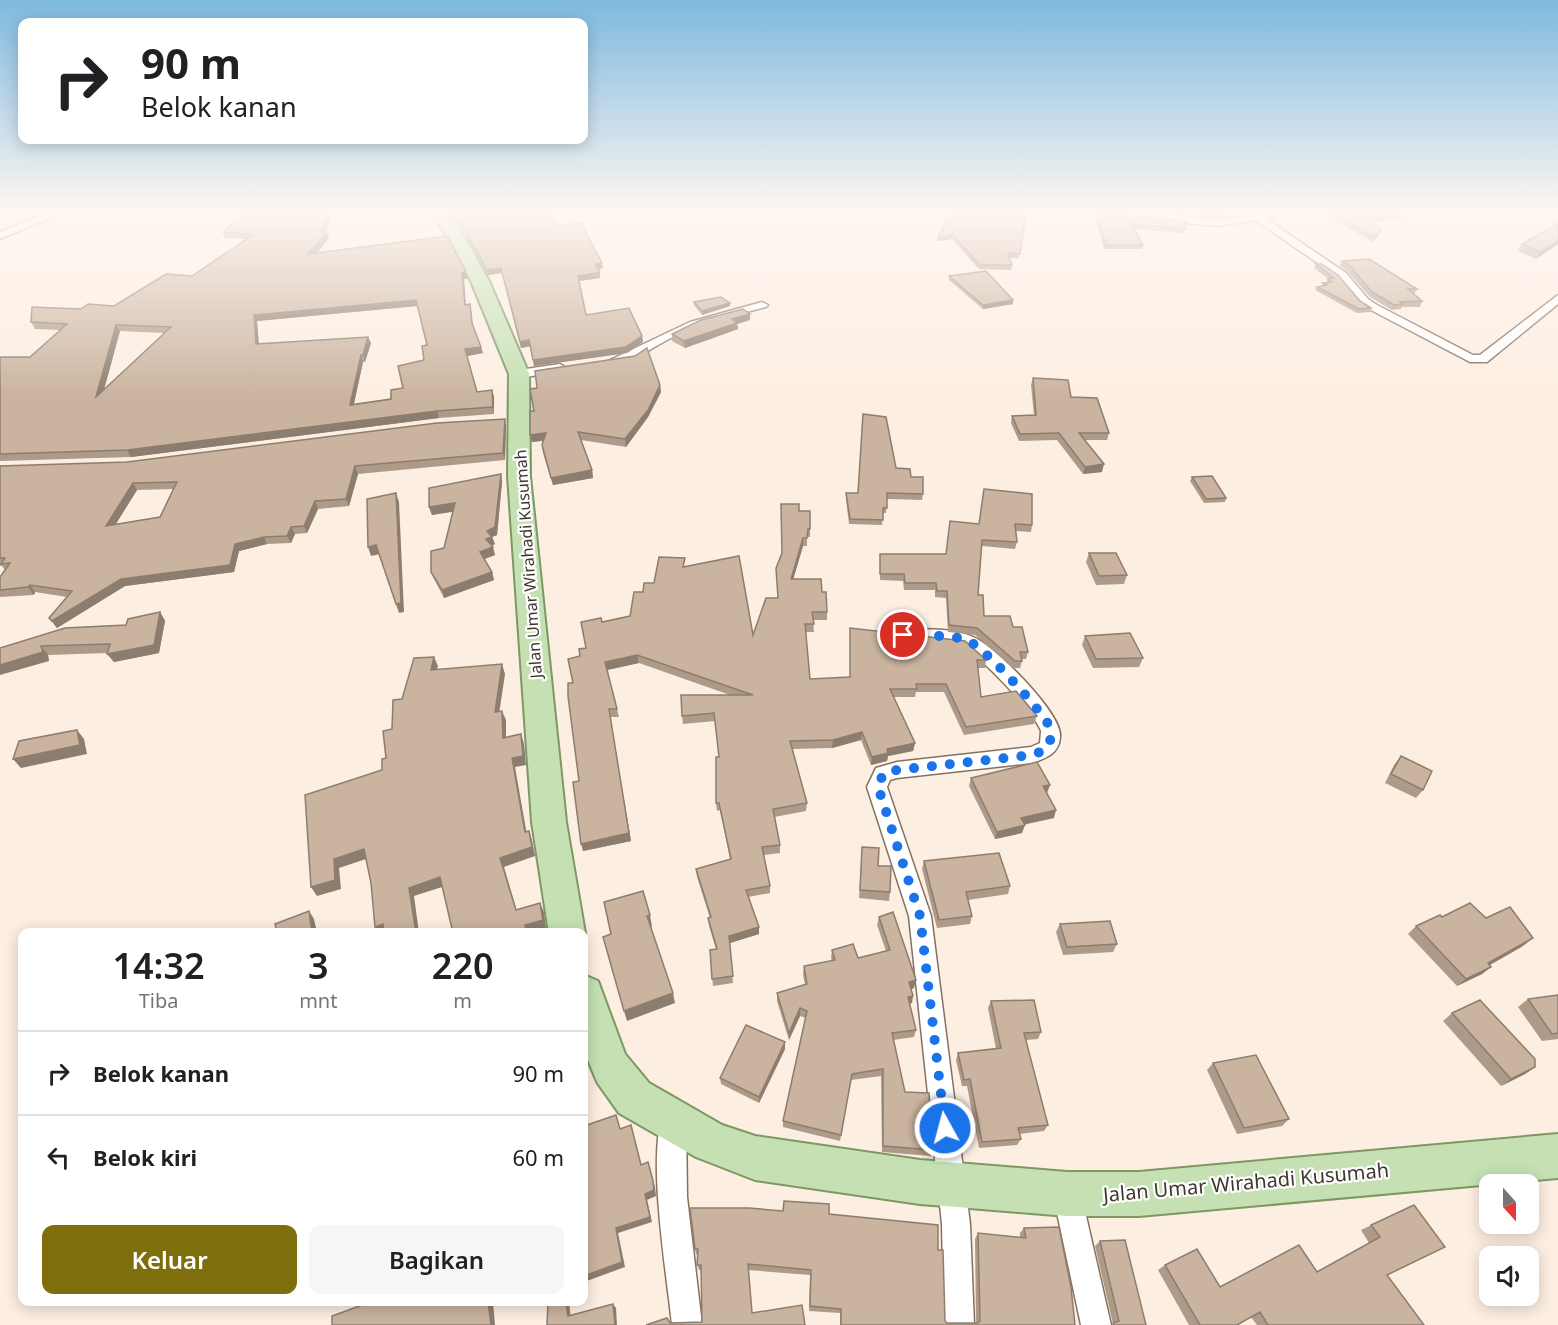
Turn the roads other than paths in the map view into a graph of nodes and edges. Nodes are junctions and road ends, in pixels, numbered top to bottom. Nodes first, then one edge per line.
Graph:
1 (477, 275) edge
2 (1342, 275) edge
3 (1558, 298) edge
4 (762, 305) dead end
5 (600, 363) edge
6 (577, 366) edge
7 (519, 374) junction
8 (886, 633) edge
9 (566, 928) edge
10 (588, 1008) edge
11 (673, 1121) junction
12 (1558, 1156) edge
13 (951, 1185) junction
14 (1067, 1194) junction
15 (687, 1325) edge
16 (959, 1325) edge
17 (1096, 1325) edge

1 - 7 main road, Jalan Umar Wirahadi Kusumah
2 - 3 street
4 - 5 street
6 - 7 street
7 - 9 main road, Jalan Umar Wirahadi Kusumah
8 - 13 street
10 - 11 main road, Jalan Umar Wirahadi Kusumah
11 - 13 main road, Jalan Umar Wirahadi Kusumah
11 - 15 street
12 - 14 main road, Jalan Umar Wirahadi Kusumah
13 - 14 main road, Jalan Umar Wirahadi Kusumah
13 - 16 street
14 - 17 street

